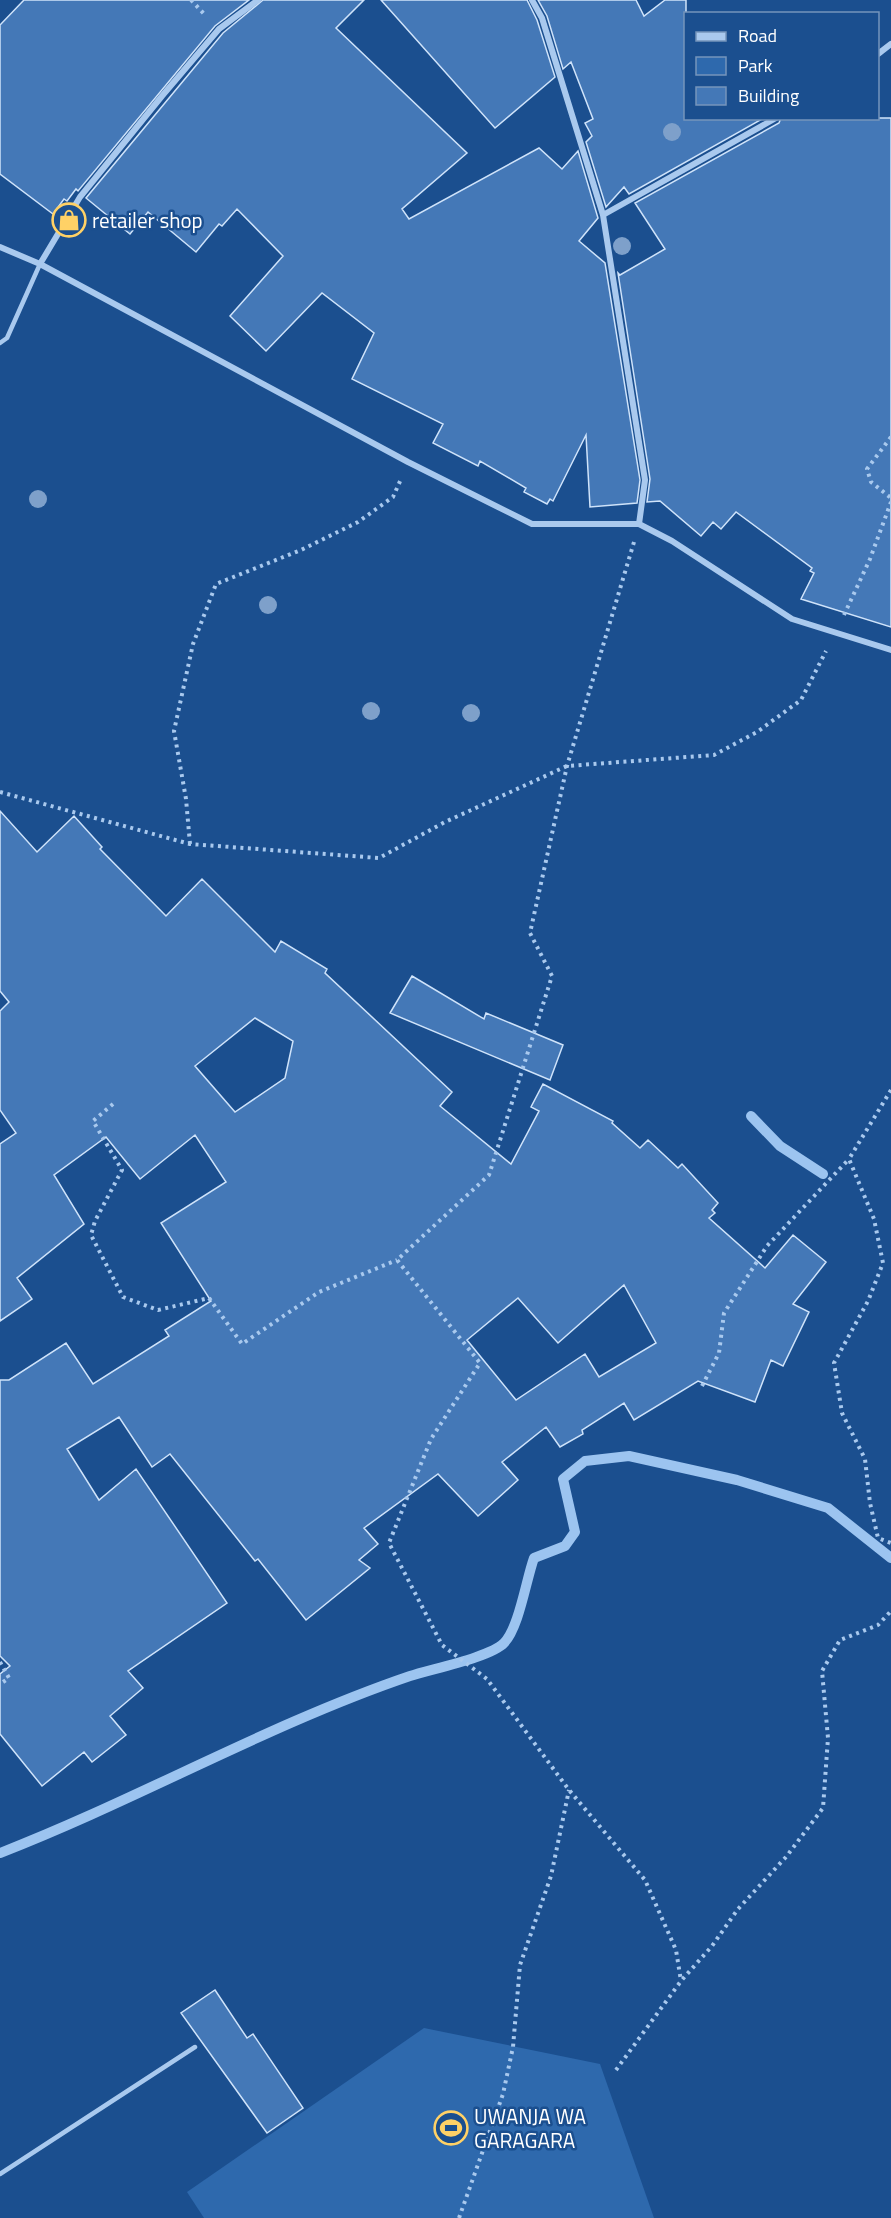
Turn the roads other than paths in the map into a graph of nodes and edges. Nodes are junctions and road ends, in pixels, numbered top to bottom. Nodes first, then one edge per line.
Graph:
1 (258, 0) edge
2 (532, 0) edge
3 (891, 44) edge
4 (879, 53) edge
5 (772, 120) edge
6 (603, 215) junction
7 (0, 247) edge
8 (40, 264) junction
9 (0, 343) edge
10 (639, 524) junction
11 (891, 650) edge
12 (195, 2047) dead end
13 (0, 2174) edge

1 - 8 street
2 - 6 street
3 - 4 street
5 - 6 street
6 - 10 street
7 - 8 street
8 - 9 lane
8 - 10 street
10 - 11 street
12 - 13 lane

